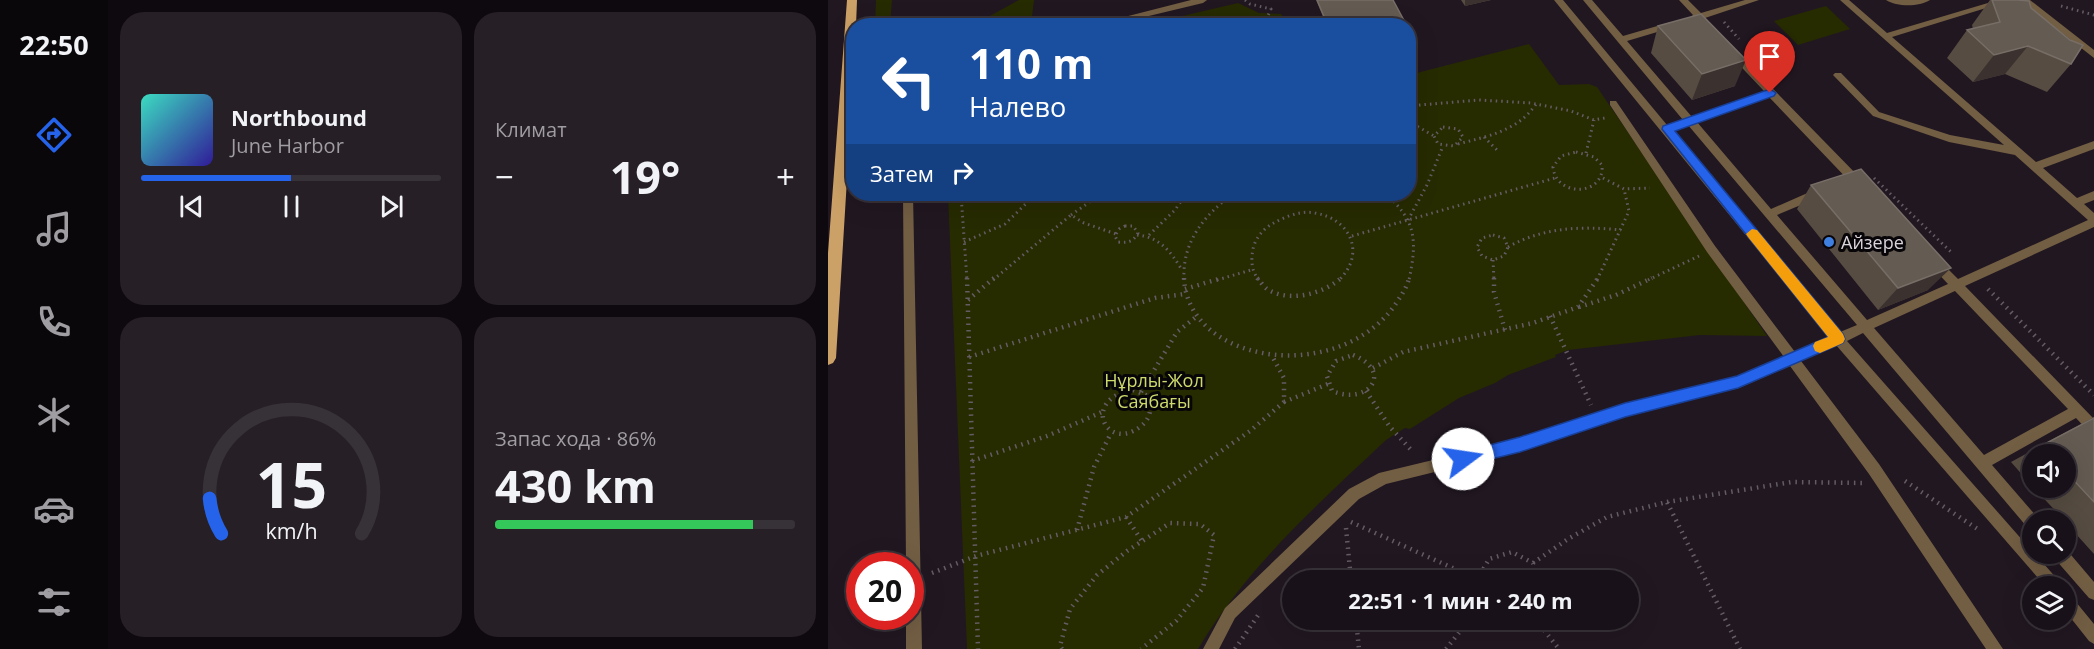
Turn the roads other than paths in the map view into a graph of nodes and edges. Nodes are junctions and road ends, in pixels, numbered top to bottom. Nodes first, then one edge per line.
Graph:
1 (852, 0) edge
2 (1203, 0) edge
3 (1558, 0) edge
4 (1587, 0) edge
5 (1683, 0) edge
6 (1755, 0) edge
7 (1844, 0) edge
8 (1890, 0) edge
9 (1926, 0) edge
10 (2008, 0) edge
11 (2024, 0) edge
12 (852, 18) edge
13 (1127, 18) edge
14 (1692, 18) junction
15 (1676, 23) edge
16 (1713, 32) edge
17 (1886, 36) junction
18 (1621, 40) junction
19 (1728, 48) edge
20 (2094, 55) edge
21 (1838, 75) dead end
22 (1770, 93) junction
23 (1613, 103) dead end
24 (1690, 121) junction
25 (1667, 129) junction
26 (846, 137) edge
27 (2094, 145) edge
28 (2018, 152) junction
29 (2034, 167) junction
30 (1822, 191) edge
31 (1868, 194) edge
32 (2094, 195) edge
33 (908, 201) edge
34 (2076, 203) junction
35 (1770, 214) junction
36 (2094, 220) edge
37 (1924, 251) edge
38 (1955, 284) junction
39 (1866, 324) junction
40 (1838, 339) junction
41 (828, 358) edge
42 (1792, 359) junction
43 (2078, 411) junction
44 (2094, 428) edge
45 (1982, 463) junction
46 (2022, 510) edge
47 (2069, 564) edge
48 (2045, 576) edge
49 (2094, 593) edge
50 (2076, 614) edge
51 (2094, 636) edge
52 (914, 649) edge
53 (1211, 649) edge
54 (1995, 649) edge

1 - 12 main road
2 - 13 lane
3 - 25 lane
4 - 18 lane
5 - 14 lane
6 - 14 lane
7 - 17 lane
8 - 9 lane
10 - 17 lane
11 - 20 lane
14 - 16 lane
15 - 18 lane
17 - 28 lane
18 - 24 lane
19 - 22 lane
21 - 28 lane
22 - 24 lane
22 - 31 lane
23 - 42 lane
24 - 25 lane
24 - 35 lane
25 - 40 lane
26 - 41 main road
27 - 29 lane
28 - 29 lane
29 - 34 lane
30 - 35 lane
32 - 34 lane
33 - 52 lane
34 - 36 lane
35 - 39 lane
36 - 38 lane
37 - 38 lane
38 - 39 lane
38 - 43 lane
39 - 40 lane
39 - 45 lane
40 - 42 lane
40 - 48 lane
42 - 53 lane
42 - 54 lane
43 - 44 lane
43 - 45 lane
45 - 46 lane
47 - 49 lane
50 - 51 lane

